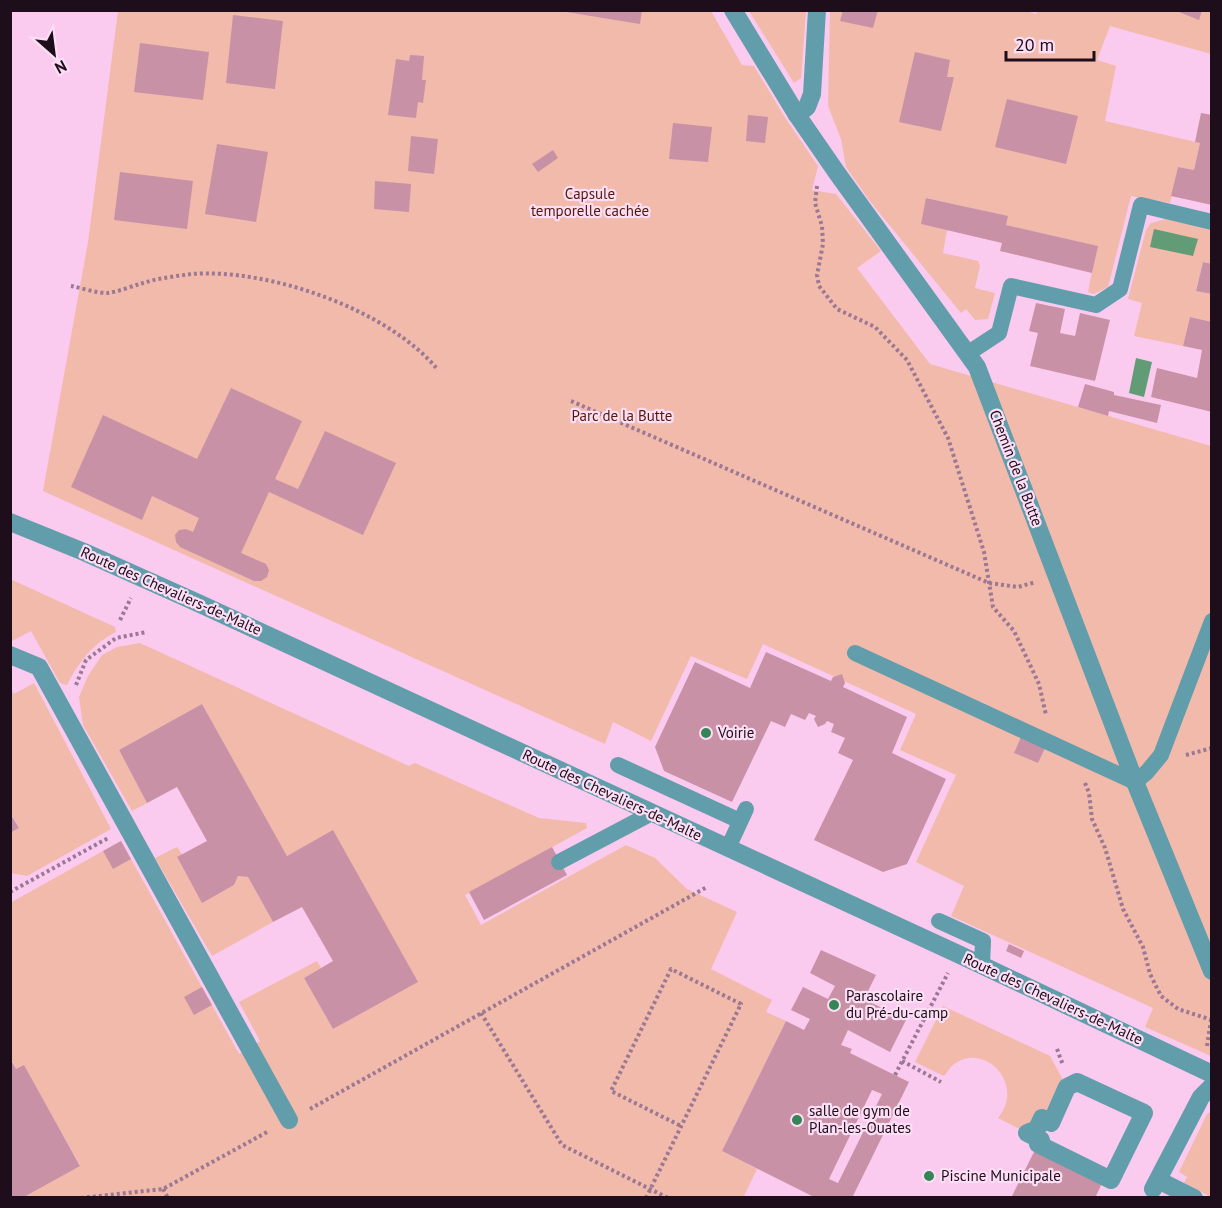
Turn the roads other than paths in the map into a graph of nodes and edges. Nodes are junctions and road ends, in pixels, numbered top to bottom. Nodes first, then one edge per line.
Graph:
1 (733, 10) edge
2 (817, 10) edge
3 (797, 115) junction
4 (1212, 222) edge
5 (968, 354) junction
6 (10, 522) edge
7 (1212, 621) edge
8 (855, 653) dead end
9 (10, 655) edge
10 (618, 765) dead end
11 (1135, 782) junction
12 (652, 813) junction
13 (728, 848) junction
14 (559, 862) dead end
15 (939, 921) dead end
16 (982, 965) junction
17 (1212, 971) edge
18 (1212, 1074) edge
19 (1212, 1086) edge
20 (289, 1120) road end
21 (1111, 1180) joint
22 (1194, 1197) edge

1 - 3 street, Chemin de la Butte
2 - 3 street
3 - 5 street, Chemin de la Butte
4 - 5 lane
5 - 11 street, Chemin de la Butte
6 - 12 street, Route des Chevaliers-de-Malte
7 - 11 lane
8 - 11 lane
9 - 20 street
10 - 13 lane
11 - 17 street, Chemin de la Butte
12 - 13 street, Route des Chevaliers-de-Malte
12 - 14 lane
13 - 16 street, Route des Chevaliers-de-Malte
15 - 16 lane
16 - 18 street, Route des Chevaliers-de-Malte
19 - 22 street
21 - 21 street

